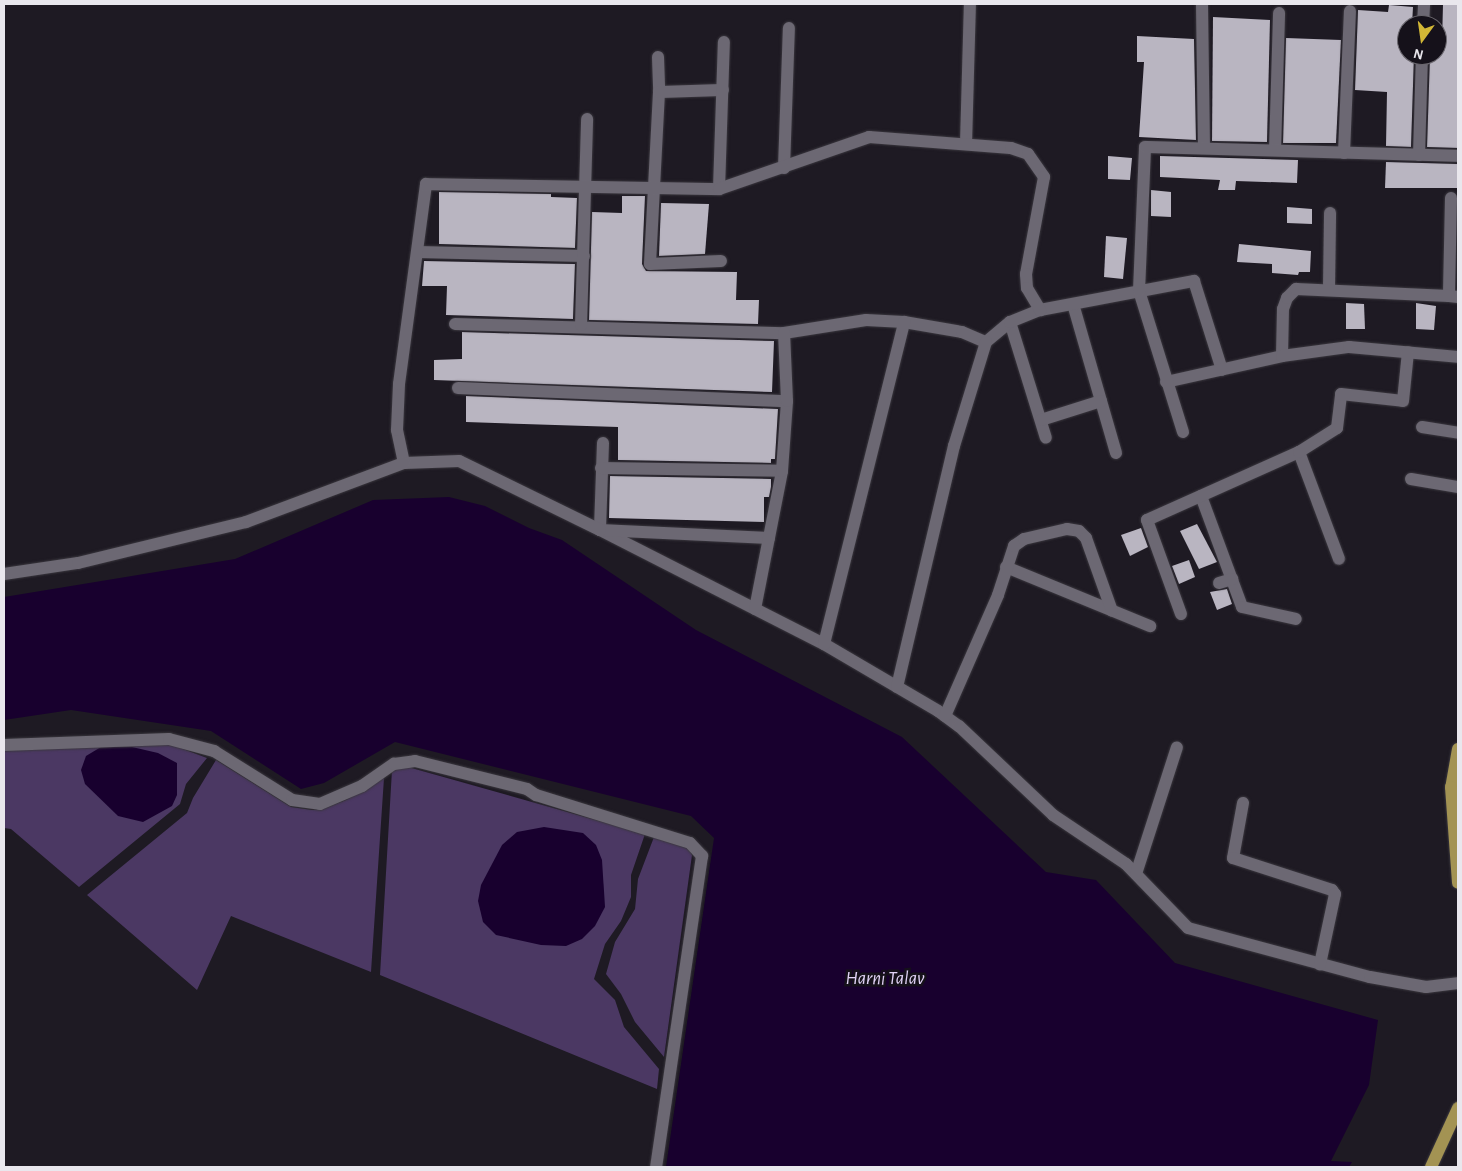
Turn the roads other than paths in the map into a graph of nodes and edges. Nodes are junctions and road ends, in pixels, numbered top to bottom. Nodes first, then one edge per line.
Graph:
1 (970, 4) edge
2 (1202, 4) edge
3 (1350, 11) dead end
4 (1279, 13) dead end
5 (789, 28) dead end
6 (724, 42) dead end
7 (658, 57) dead end
8 (1422, 65) edge
9 (723, 90) junction
10 (659, 92) junction
11 (587, 119) dead end
12 (966, 144) junction
13 (1204, 147) junction
14 (1275, 150) junction
15 (1344, 153) junction
16 (1419, 155) junction
17 (1458, 156) edge
18 (784, 168) junction
19 (584, 187) junction
20 (654, 189) junction
21 (719, 189) junction
22 (1451, 198) dead end
23 (1330, 213) dead end
24 (418, 252) junction
25 (584, 256) junction
26 (721, 261) dead end
27 (1329, 289) junction
28 (1139, 291) junction
29 (1454, 297) edge
30 (1073, 304) junction
31 (1040, 310) junction
32 (904, 322) junction
33 (1010, 322) junction
34 (455, 324) dead end
35 (581, 325) junction
36 (784, 333) junction
37 (986, 342) junction
38 (1408, 352) junction
39 (1282, 356) junction
40 (1458, 357) edge
41 (1222, 370) junction
42 (1166, 382) junction
43 (458, 388) dead end
44 (787, 401) junction
45 (1101, 401) junction
46 (1041, 420) junction
47 (1422, 427) dead end
48 (1182, 432) dead end
49 (1458, 432) edge
50 (1046, 438) dead end
51 (603, 443) dead end
52 (1299, 452) junction
53 (1116, 453) dead end
54 (404, 463) junction
55 (601, 468) junction
56 (782, 471) junction
57 (1411, 479) dead end
58 (1458, 487) edge
59 (1201, 496) junction
60 (600, 530) junction
61 (769, 538) junction
62 (1339, 558) dead end
63 (1006, 567) junction
64 (4, 574) edge
65 (755, 609) junction
66 (1112, 611) junction
67 (1181, 614) dead end
68 (1296, 619) dead end
69 (1150, 626) dead end
70 (824, 644) junction
71 (897, 687) junction
72 (945, 716) junction
73 (4, 745) edge
74 (1178, 747) dead end
75 (1458, 749) edge
76 (1243, 803) dead end
77 (1136, 874) junction
78 (1458, 883) edge
79 (1320, 964) junction
80 (1458, 983) edge
81 (1458, 1108) edge
82 (656, 1167) edge
83 (1430, 1167) edge

1 - 12 street
2 - 13 street
3 - 15 street
4 - 14 street
5 - 18 street
6 - 9 street
7 - 10 street
8 - 16 street
9 - 10 street
9 - 21 street
10 - 20 street
11 - 19 street
12 - 18 street
12 - 31 street
13 - 14 street
13 - 28 street
14 - 15 street
15 - 16 street
16 - 17 street
18 - 21 street
19 - 20 street
19 - 24 street
19 - 25 street
20 - 21 street
20 - 26 street
22 - 29 street
23 - 27 street
24 - 25 street
24 - 54 street
25 - 35 street
27 - 29 street
27 - 39 street
28 - 30 street
28 - 41 street
28 - 42 street
30 - 31 street
30 - 45 street
31 - 33 street
32 - 36 street
32 - 37 street
32 - 70 street
33 - 37 street
33 - 46 street
34 - 35 street
35 - 36 street
36 - 44 street
37 - 71 street
38 - 39 street
38 - 40 street
38 - 52 street
39 - 41 street
41 - 42 street
42 - 48 street
43 - 44 street
44 - 56 street
45 - 46 street
45 - 53 street
46 - 50 street
47 - 49 street
51 - 55 street
52 - 59 street
52 - 62 street
54 - 60 street
54 - 64 street
55 - 56 street
55 - 60 street
56 - 61 street
57 - 58 street
59 - 67 street
59 - 68 street
60 - 61 street
60 - 65 street
61 - 65 street
63 - 66 street
63 - 66 street
63 - 72 street
65 - 70 street
66 - 69 street
70 - 71 street
71 - 72 street
72 - 77 street
73 - 82 street
74 - 77 street
75 - 78 main road
76 - 79 street
77 - 79 street
79 - 80 street
81 - 83 main road

